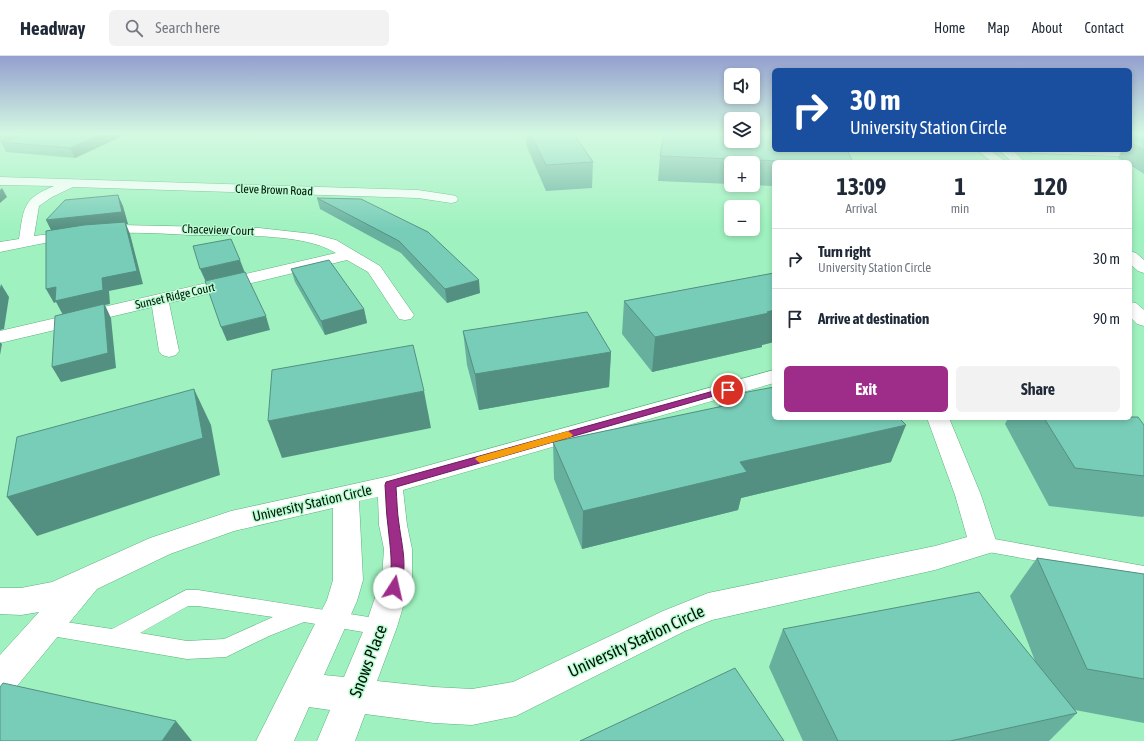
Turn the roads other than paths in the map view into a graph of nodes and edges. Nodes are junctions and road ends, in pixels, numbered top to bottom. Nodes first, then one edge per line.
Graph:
1 (0, 181) edge
2 (71, 184) junction
3 (451, 199) dead end
4 (26, 242) junction
5 (0, 247) edge
6 (349, 254) junction
7 (1132, 258) edge
8 (1144, 268) edge
9 (160, 300) junction
10 (1132, 309) edge
11 (405, 315) dead end
12 (1144, 320) edge
13 (0, 337) edge
14 (170, 351) dead end
15 (772, 377) edge
16 (939, 420) edge
17 (390, 485) junction
18 (346, 496) junction
19 (983, 544) junction
20 (1144, 573) edge
21 (86, 580) junction
22 (0, 601) edge
23 (318, 616) junction
24 (46, 627) junction
25 (381, 627) junction
26 (114, 638) junction
27 (0, 680) edge
28 (300, 689) junction
29 (355, 695) junction
30 (275, 741) edge
31 (336, 741) edge

1 - 2 street, Cleve Brown Road
2 - 3 street, Cleve Brown Road
2 - 4 street
4 - 5 street, Chaceview Court
4 - 6 street, Chaceview Court
6 - 9 street, Sunset Ridge Court
6 - 11 street, Chaceview Court
7 - 8 street
9 - 13 street, Sunset Ridge Court
9 - 14 street
10 - 12 street
15 - 17 street, University Station Circle
16 - 19 street
17 - 18 street, University Station Circle
17 - 25 street, Snows Place
18 - 21 street, University Station Circle
18 - 23 street
19 - 20 lane
19 - 29 street, University Station Circle
21 - 22 street, University Station Circle
21 - 24 street, University Station Circle
23 - 25 lane
23 - 26 lane
23 - 26 lane
23 - 28 street
24 - 26 lane
24 - 27 street, University Station Circle
25 - 29 street, Snows Place
28 - 29 street, University Station Circle
28 - 30 street
29 - 31 street, Snows Place

